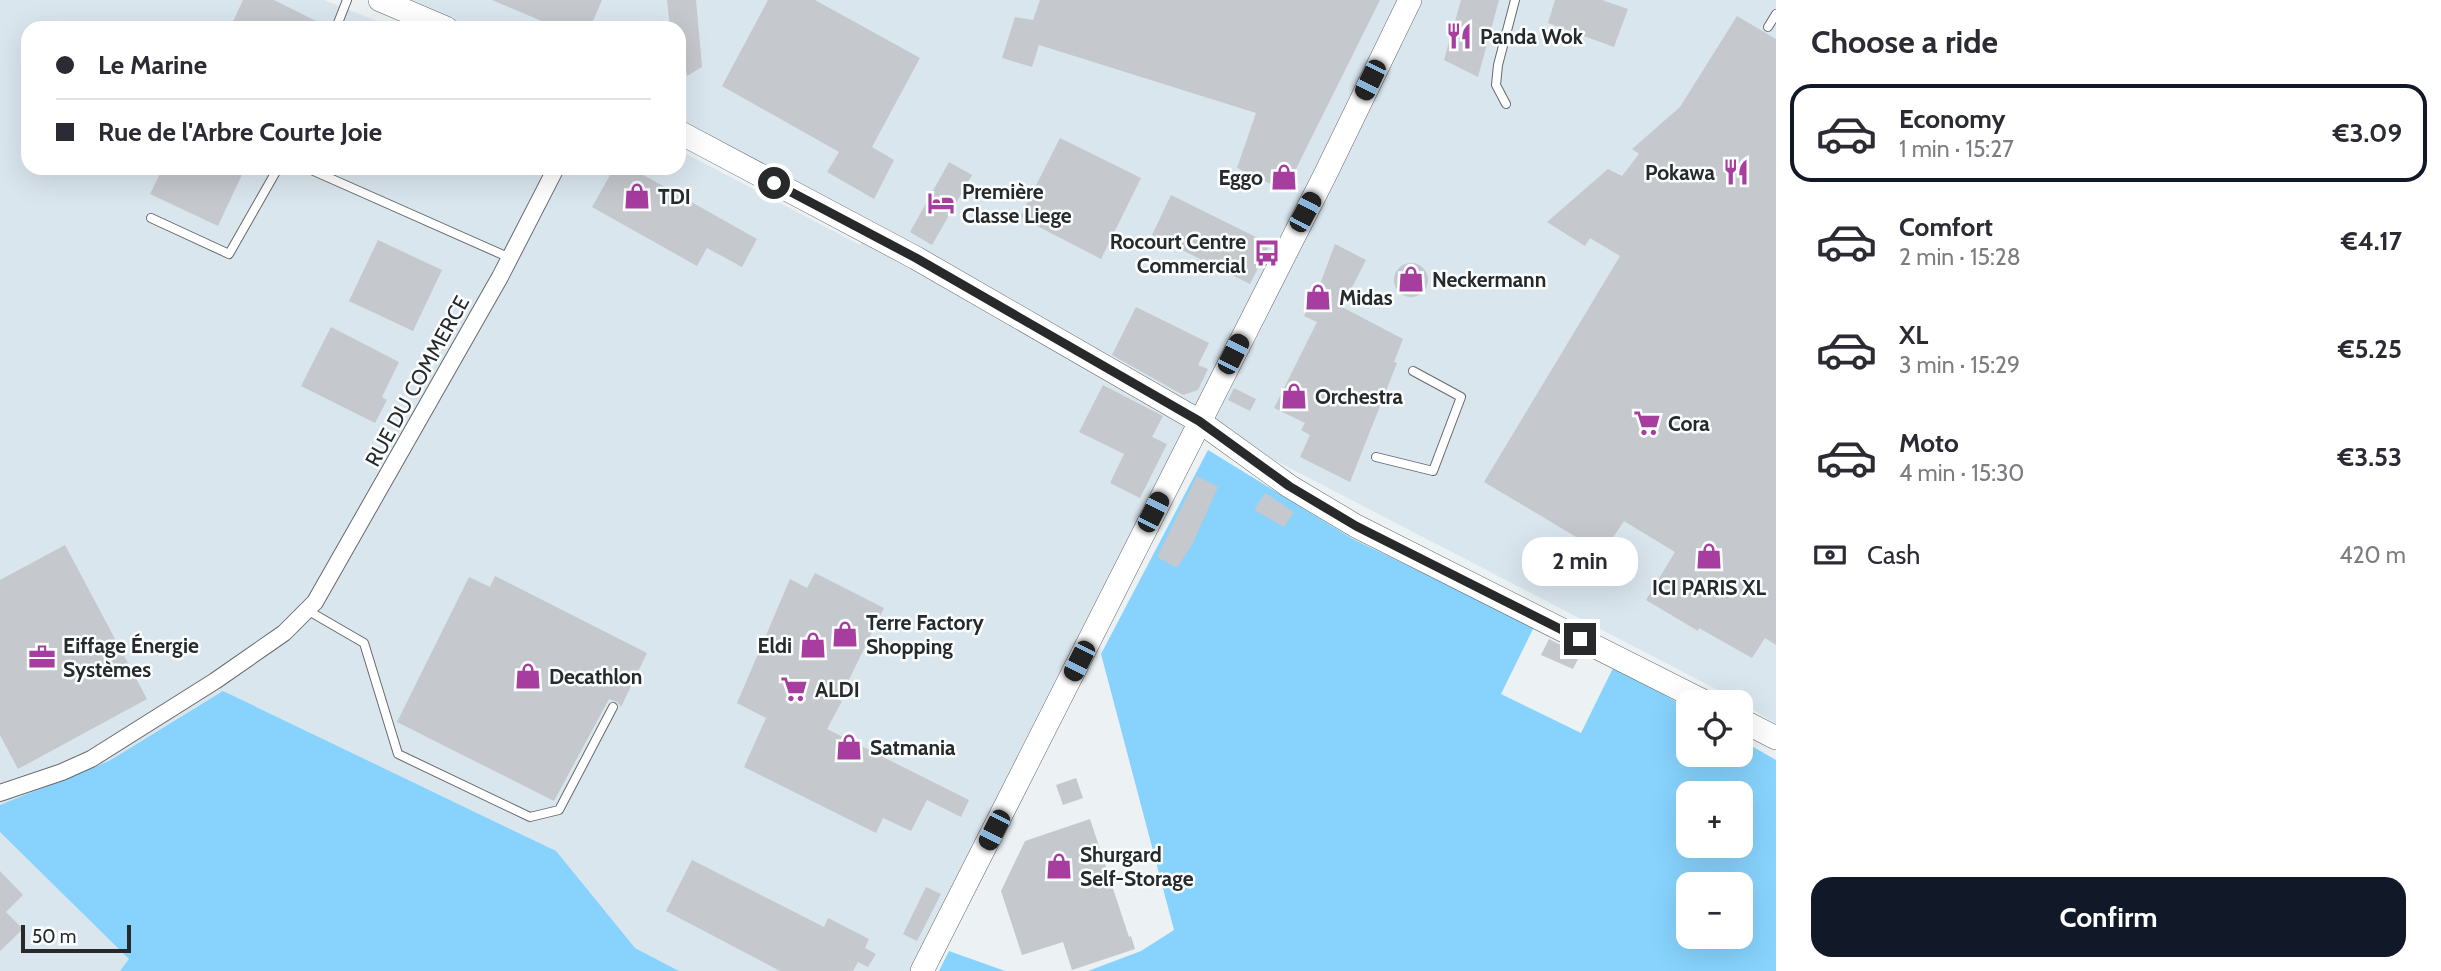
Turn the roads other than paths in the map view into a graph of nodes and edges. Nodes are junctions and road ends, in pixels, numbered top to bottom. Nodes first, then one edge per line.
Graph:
1 (347, 0) edge
2 (380, 0) edge
3 (1410, 0) edge
4 (1515, 0) edge
5 (1776, 13) edge
6 (339, 21) edge
7 (430, 21) edge
8 (1768, 27) dead end
9 (1506, 104) dead end
10 (686, 136) edge
11 (274, 175) edge
12 (323, 175) edge
13 (552, 175) edge
14 (151, 218) dead end
15 (510, 258) junction
16 (1413, 371) dead end
17 (1199, 421) junction
18 (1376, 457) dead end
19 (307, 610) junction
20 (1681, 690) edge
21 (613, 707) dead end
22 (1753, 726) edge
23 (1776, 738) edge
24 (0, 793) edge
25 (922, 971) edge

1 - 6 lane
2 - 7 street
3 - 17 street
4 - 9 lane
5 - 8 lane
10 - 17 street
11 - 14 lane
12 - 15 lane
13 - 15 street, RUE DU COMMERCE
15 - 19 street, RUE DU COMMERCE
16 - 18 lane
17 - 20 street
17 - 25 street
19 - 21 lane
19 - 24 street, RUE DU COMMERCE
22 - 23 street

